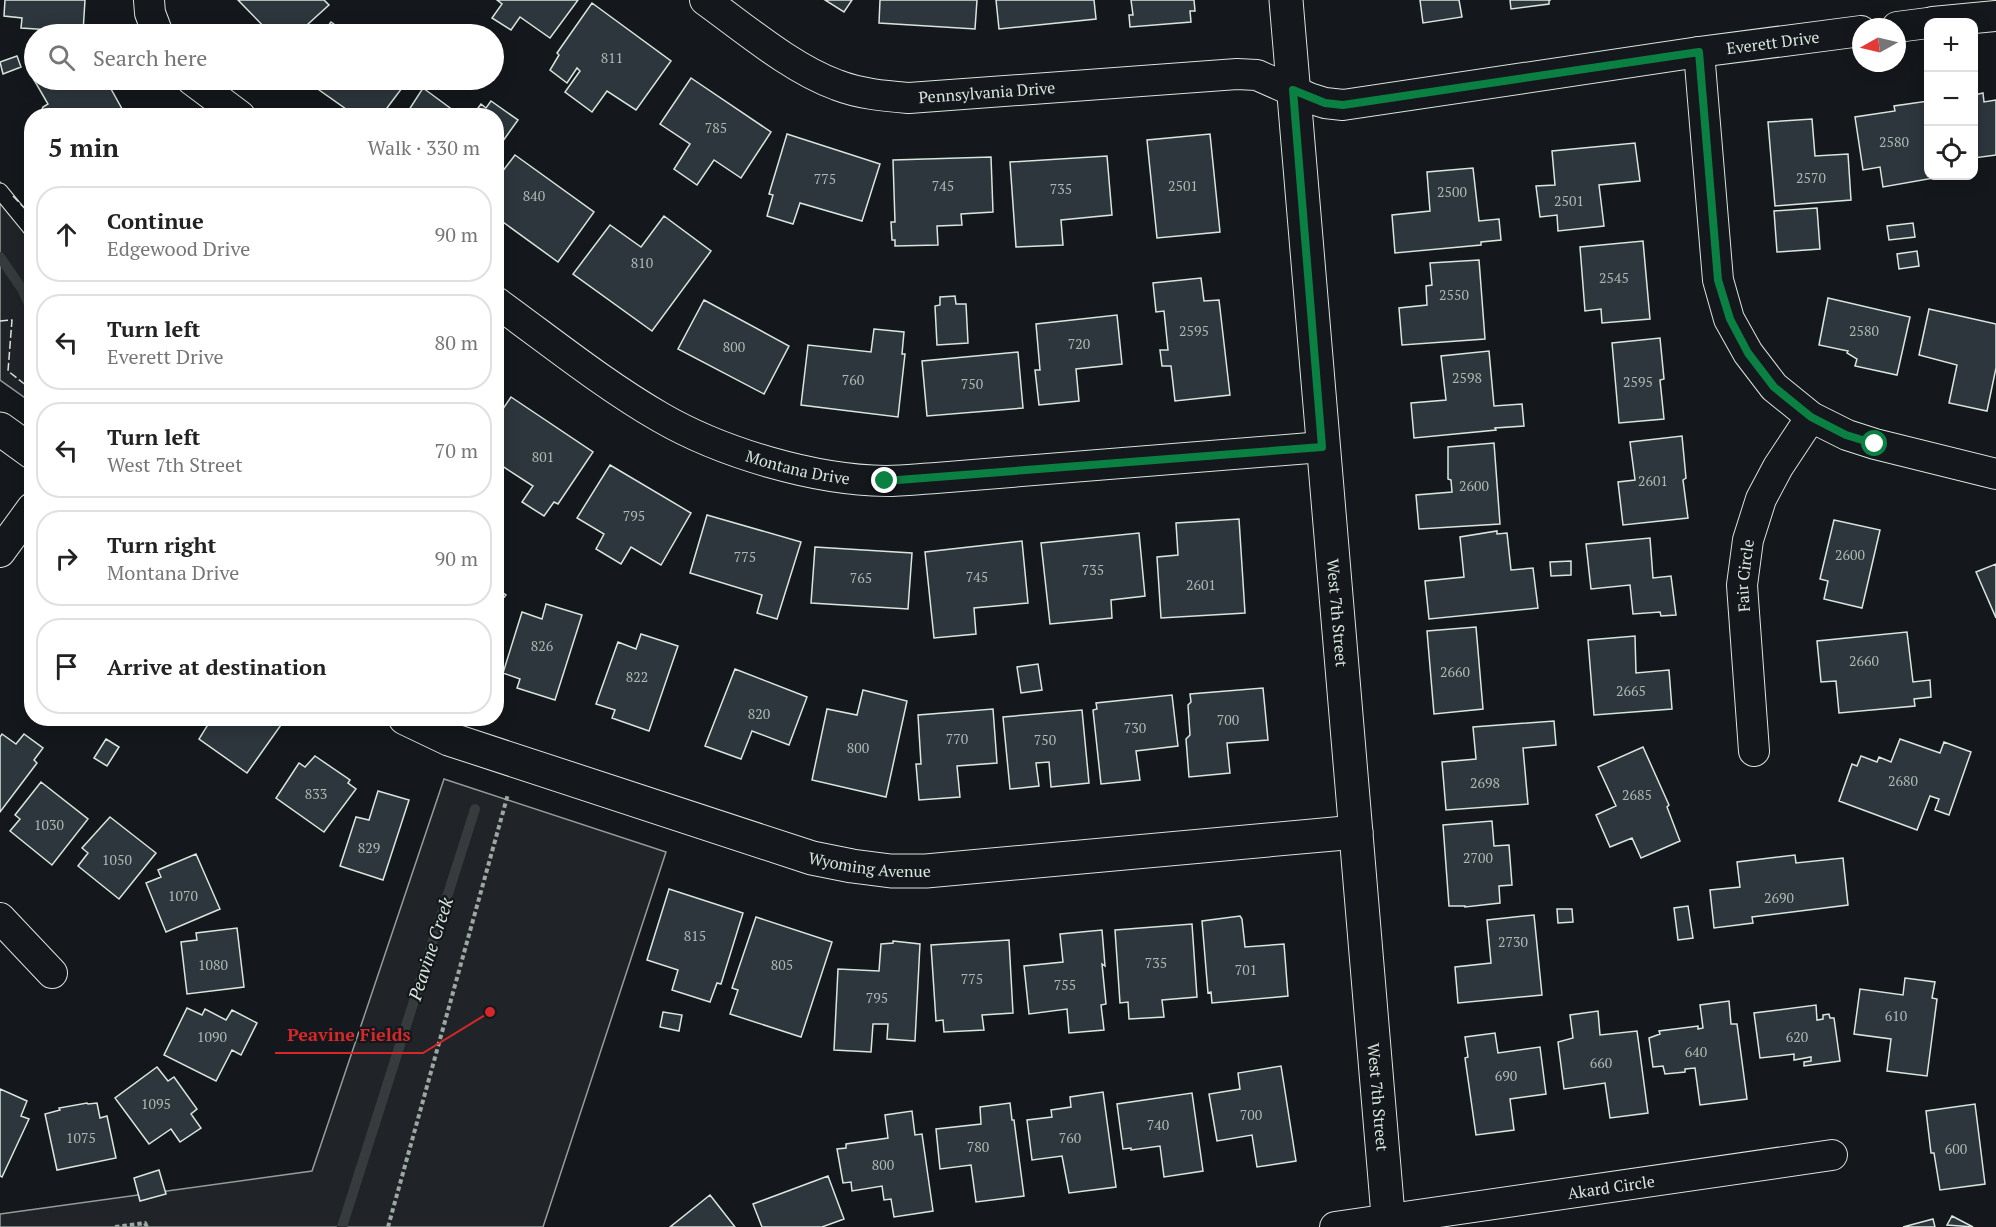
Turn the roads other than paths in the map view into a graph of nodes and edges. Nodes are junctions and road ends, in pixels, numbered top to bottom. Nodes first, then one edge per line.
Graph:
1 (149, 0) edge
2 (705, 0) edge
3 (1286, 0) edge
4 (1996, 16) edge
5 (1977, 18) edge
6 (154, 24) edge
7 (1924, 24) edge
8 (1906, 26) edge
9 (1852, 33) edge
10 (1699, 52) junction
11 (205, 90) edge
12 (1293, 90) junction
13 (229, 108) edge
14 (0, 191) edge
15 (24, 220) edge
16 (504, 308) edge
17 (1811, 417) junction
18 (1322, 447) junction
19 (1996, 474) edge
20 (24, 519) edge
21 (0, 552) edge
22 (422, 726) edge
23 (1754, 751) dead end
24 (1356, 832) junction
25 (0, 918) edge
26 (52, 973) dead end
27 (1832, 1155) dead end
28 (1389, 1224) edge
29 (1335, 1227) edge

1 - 6 street
2 - 12 street, Pennsylvania Drive
3 - 12 main road, West 7th Street
4 - 5 street
7 - 8 street
9 - 10 street, Everett Drive
10 - 12 street, Everett Drive
10 - 17 street
11 - 13 street
12 - 18 main road, West 7th Street
14 - 15 lane
16 - 18 street, Montana Drive
17 - 19 street
17 - 23 street, Fair Circle
18 - 24 main road, West 7th Street
20 - 21 street
22 - 24 main road, Wyoming Avenue
24 - 28 main road, West 7th Street
25 - 26 street
27 - 28 street, Akard Circle
28 - 29 street, Akard Circle

